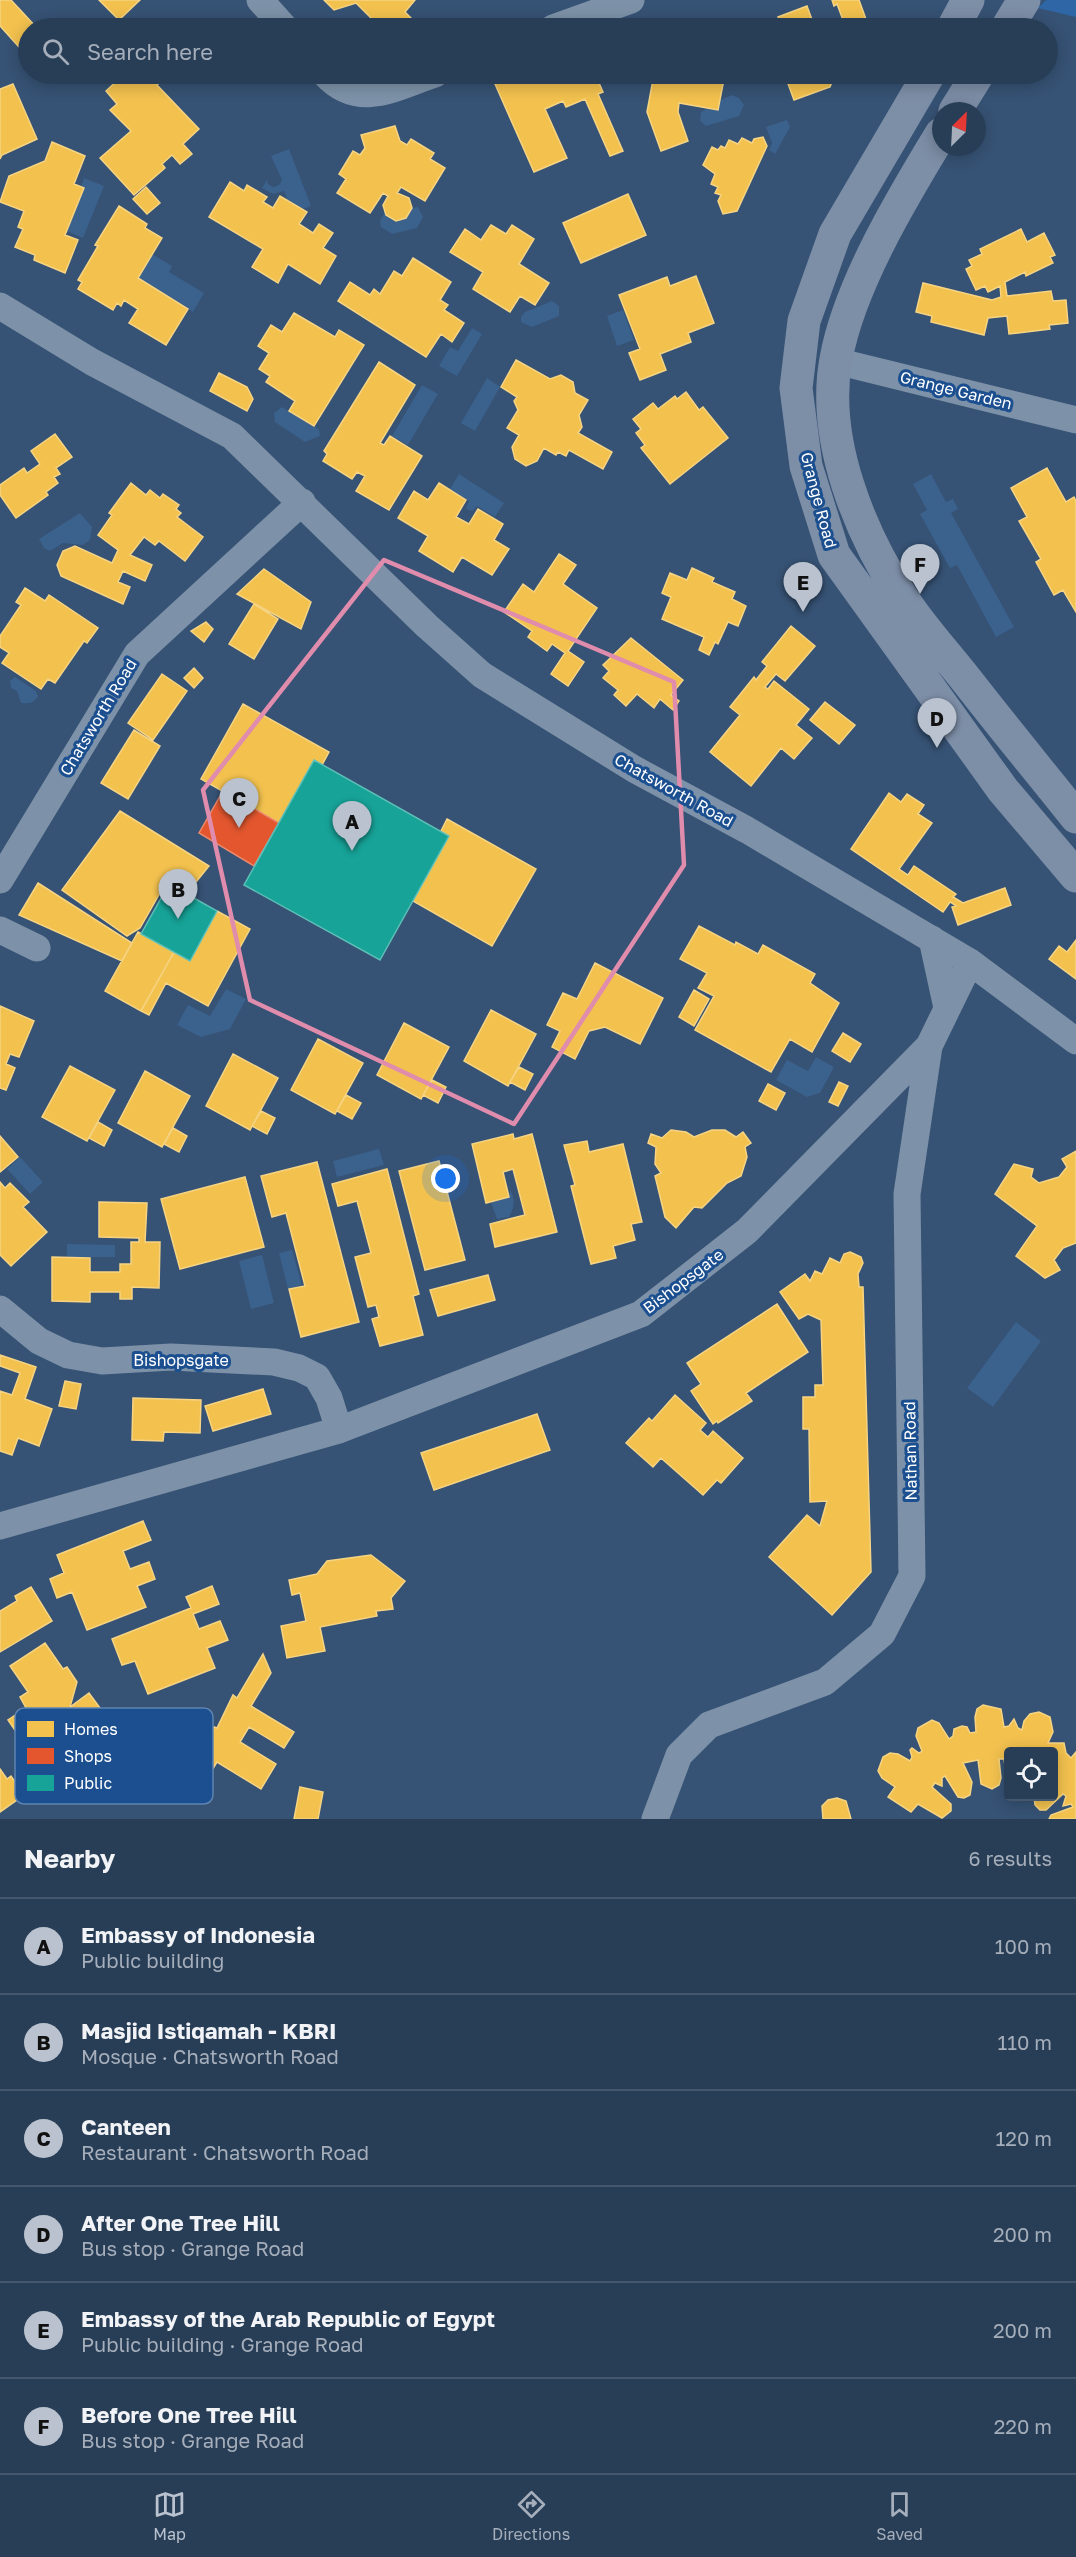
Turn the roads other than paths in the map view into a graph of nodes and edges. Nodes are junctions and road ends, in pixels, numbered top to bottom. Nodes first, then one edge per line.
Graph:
1 (260, 0) edge
2 (631, 0) edge
3 (968, 0) edge
4 (1024, 0) edge
5 (276, 18) edge
6 (581, 18) edge
7 (958, 18) edge
8 (1013, 18) edge
9 (338, 84) edge
10 (406, 84) edge
11 (922, 84) edge
12 (972, 84) edge
13 (961, 102) edge
14 (932, 149) edge
15 (0, 306) edge
16 (836, 361) junction
17 (1076, 420) edge
18 (302, 502) junction
19 (1076, 817) edge
20 (1076, 876) edge
21 (0, 880) edge
22 (0, 930) edge
23 (932, 939) junction
24 (37, 948) dead end
25 (970, 962) junction
26 (947, 1008) junction
27 (1076, 1041) edge
28 (929, 1046) junction
29 (0, 1309) edge
30 (339, 1430) junction
31 (0, 1526) edge
32 (655, 1819) edge

1 - 5 street
2 - 6 street
3 - 7 main road
4 - 8 main road
9 - 10 street
11 - 20 main road, Grange Road
12 - 13 main road
14 - 16 main road, Grange Road
15 - 18 street, Chatsworth Road
16 - 17 street, Grange Garden
16 - 19 main road, Grange Road
18 - 21 street, Chatsworth Road
18 - 23 street, Chatsworth Road
22 - 24 street
23 - 25 street, Chatsworth Road
23 - 26 street
25 - 26 street, Nathan Road
25 - 27 street, Chatsworth Road
26 - 28 street, Nathan Road
28 - 30 street, Bishopsgate
28 - 32 street, Nathan Road
29 - 30 street, Bishopsgate
30 - 31 street, Bishopsgate

